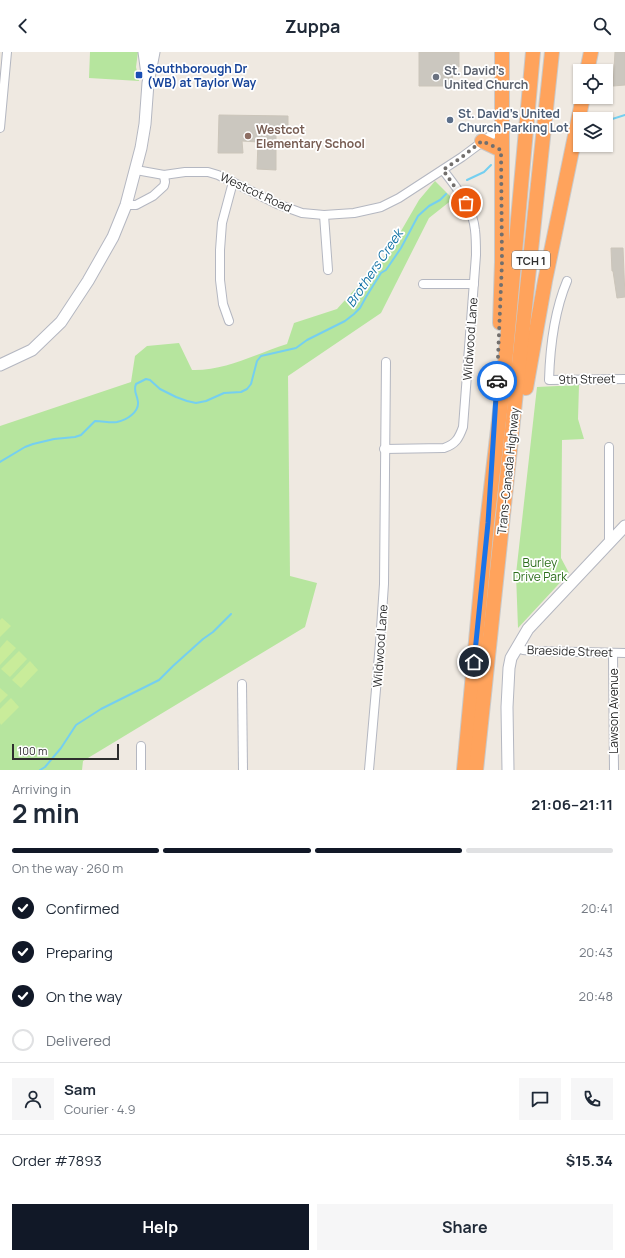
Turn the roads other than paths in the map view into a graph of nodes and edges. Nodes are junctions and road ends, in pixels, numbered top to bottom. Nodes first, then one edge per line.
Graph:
1 (7, 52) edge
2 (144, 52) edge
3 (154, 52) edge
4 (502, 52) edge
5 (510, 52) edge
6 (533, 52) edge
7 (552, 52) edge
8 (588, 52) edge
9 (591, 52) edge
10 (587, 64) edge
11 (588, 64) edge
12 (148, 83) junction
13 (582, 104) edge
14 (0, 128) edge
15 (501, 128) junction
16 (482, 141) junction
17 (501, 150) junction
18 (136, 170) junction
19 (443, 170) junction
20 (164, 176) junction
21 (233, 182) junction
22 (126, 205) junction
23 (324, 215) junction
24 (328, 270) dead end
25 (567, 281) dead end
26 (424, 284) dead end
27 (474, 284) junction
28 (229, 321) dead end
29 (386, 362) dead end
30 (0, 364) edge
31 (625, 379) edge
32 (608, 447) dead end
33 (384, 450) junction
34 (509, 468) junction
35 (488, 523) junction
36 (625, 526) edge
37 (609, 544) junction
38 (516, 648) junction
39 (613, 653) junction
40 (625, 653) edge
41 (242, 684) dead end
42 (141, 746) dead end
43 (141, 770) edge
44 (243, 770) edge
45 (369, 770) edge
46 (464, 770) edge
47 (476, 770) edge
48 (508, 770) edge
49 (614, 770) edge

1 - 14 street
2 - 12 street
3 - 12 street
4 - 15 highway
5 - 15 highway
6 - 35 highway, Trans-Canada Highway / TCH 1
7 - 34 highway, Trans-Canada Highway / TCH 1
8 - 10 highway
9 - 11 highway
12 - 18 street
13 - 34 highway
15 - 16 street, Westcot Road
15 - 17 highway
16 - 17 highway
16 - 19 street, Westcot Road
17 - 35 highway
18 - 20 street, Westcot Road
18 - 22 street
19 - 23 street, Westcot Road
19 - 27 street, Wildwood Lane
20 - 21 street, Westcot Road
20 - 22 street
21 - 23 street, Westcot Road
21 - 28 street
22 - 30 street
23 - 24 street
25 - 31 street, 9th Street
26 - 27 street
27 - 33 street, Wildwood Lane
29 - 33 street, Wildwood Lane
32 - 37 street
33 - 45 street, Wildwood Lane
34 - 47 highway, Trans-Canada Highway / TCH 1
35 - 46 highway, Trans-Canada Highway / TCH 1
36 - 37 street
37 - 38 street
38 - 39 street, Braeside Street
38 - 48 street
39 - 40 street, Braeside Street
39 - 49 street, Lawson Avenue
41 - 44 street
42 - 43 street

